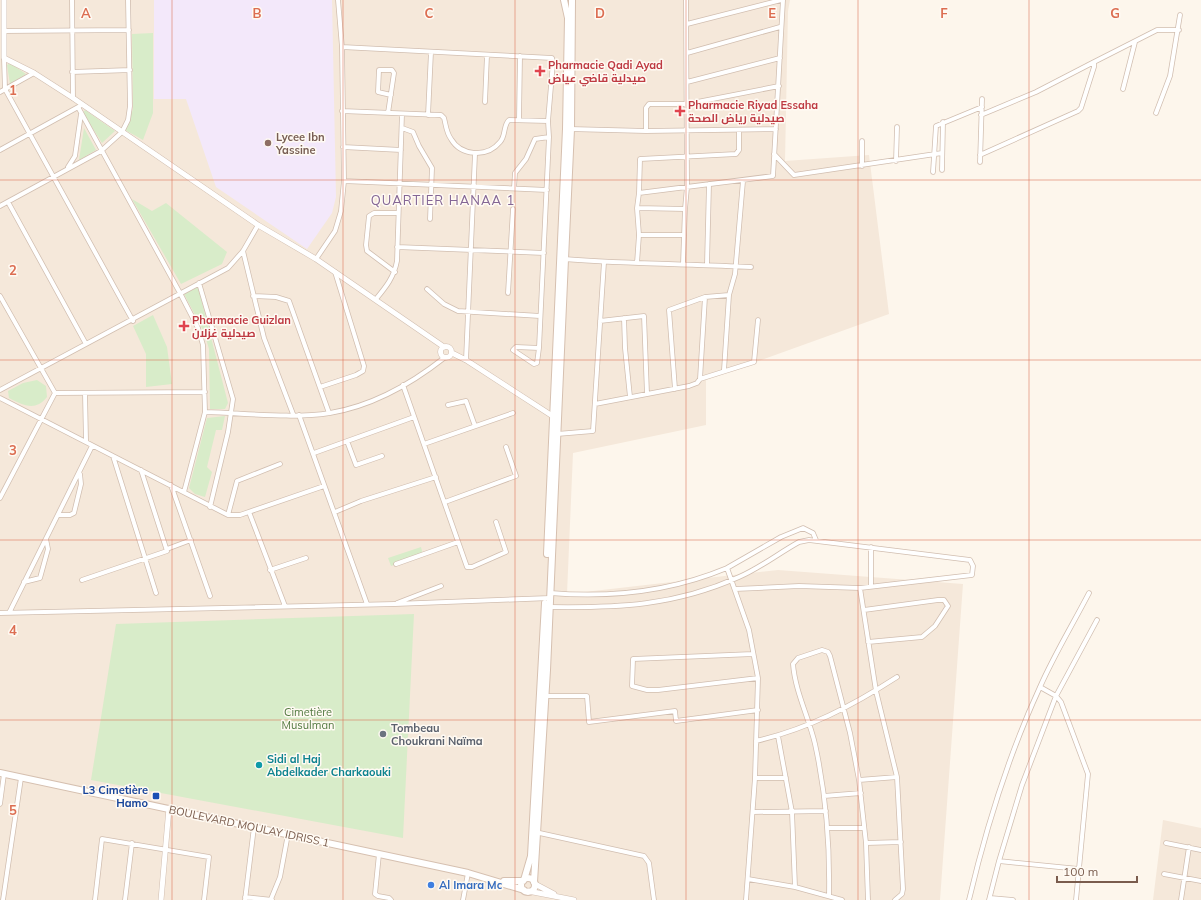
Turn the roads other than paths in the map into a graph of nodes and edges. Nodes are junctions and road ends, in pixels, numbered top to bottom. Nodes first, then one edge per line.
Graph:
1 (4, 0) edge
2 (72, 0) edge
3 (128, 0) edge
4 (338, 0) edge
5 (564, 0) edge
6 (572, 0) edge
7 (686, 0) edge
8 (782, 0) edge
9 (1180, 15) dead end
10 (687, 24) junction
11 (780, 27) junction
12 (129, 30) junction
13 (1179, 30) junction
14 (4, 31) junction
15 (72, 31) junction
16 (1136, 41) junction
17 (342, 47) junction
18 (2, 49) edge
19 (431, 52) junction
20 (687, 53) junction
21 (487, 55) junction
22 (520, 56) junction
23 (4, 58) junction
24 (780, 58) junction
25 (1094, 62) junction
26 (130, 70) junction
27 (72, 72) junction
28 (34, 73) junction
29 (687, 82) junction
30 (779, 86) junction
31 (5, 89) junction
32 (1123, 90) dead end
33 (0, 92) edge
34 (391, 95) junction
35 (73, 98) junction
36 (982, 99) dead end
37 (485, 102) dead end
38 (687, 104) junction
39 (80, 106) junction
40 (982, 107) junction
41 (342, 111) junction
42 (81, 113) junction
43 (388, 113) junction
44 (1156, 113) dead end
45 (402, 114) junction
46 (428, 115) junction
47 (981, 115) junction
48 (519, 120) junction
49 (548, 121) junction
50 (942, 122) junction
51 (897, 127) dead end
52 (402, 128) junction
53 (568, 129) junction
54 (776, 129) junction
55 (740, 130) junction
56 (646, 131) junction
57 (686, 131) junction
58 (122, 132) junction
59 (30, 133) junction
60 (549, 137) junction
61 (862, 142) dead end
62 (343, 147) junction
63 (0, 150) edge
64 (401, 150) junction
65 (101, 151) junction
66 (942, 153) junction
67 (475, 154) junction
68 (774, 154) junction
69 (934, 155) junction
70 (980, 155) junction
71 (687, 157) junction
72 (896, 161) junction
73 (980, 162) dead end
74 (862, 166) junction
75 (68, 167) junction
76 (942, 170) dead end
77 (934, 172) dead end
78 (53, 177) junction
79 (743, 180) junction
80 (344, 181) junction
81 (400, 182) junction
82 (432, 184) junction
83 (709, 184) junction
84 (474, 186) junction
85 (687, 187) junction
86 (514, 188) junction
87 (547, 190) junction
88 (639, 192) junction
89 (8, 202) junction
90 (0, 206) edge
91 (637, 208) junction
92 (513, 209) dead end
93 (685, 209) junction
94 (398, 213) junction
95 (430, 219) dead end
96 (258, 225) junction
97 (638, 235) junction
98 (684, 235) junction
99 (397, 247) junction
100 (470, 249) junction
101 (243, 251) junction
102 (511, 251) junction
103 (544, 253) junction
104 (316, 259) junction
105 (563, 259) junction
106 (604, 262) junction
107 (637, 263) junction
108 (684, 264) junction
109 (707, 264) junction
110 (736, 266) junction
111 (751, 268) dead end
112 (335, 272) junction
113 (395, 272) junction
114 (199, 283) junction
115 (427, 289) dead end
116 (508, 292) dead end
117 (180, 293) junction
118 (729, 295) junction
119 (0, 296) edge
120 (253, 296) junction
121 (705, 297) junction
122 (376, 299) junction
123 (468, 312) junction
124 (540, 316) junction
125 (624, 318) junction
126 (133, 320) junction
127 (758, 320) dead end
128 (600, 321) junction
129 (86, 344) junction
130 (444, 347) junction
131 (538, 348) junction
132 (452, 353) junction
133 (444, 358) junction
134 (466, 360) junction
135 (41, 370) junction
136 (724, 370) junction
137 (700, 379) junction
138 (403, 385) junction
139 (320, 387) junction
140 (676, 389) junction
141 (0, 390) edge
142 (205, 392) junction
143 (54, 393) junction
144 (85, 393) junction
145 (647, 394) junction
146 (630, 397) junction
147 (0, 398) edge
148 (595, 404) junction
149 (448, 405) dead end
150 (205, 412) junction
151 (230, 412) junction
152 (329, 413) junction
153 (513, 413) dead end
154 (293, 414) junction
155 (299, 415) junction
156 (414, 417) junction
157 (41, 418) junction
158 (555, 418) junction
159 (475, 426) junction
160 (557, 434) junction
161 (86, 441) junction
162 (347, 441) junction
163 (424, 444) junction
164 (92, 446) junction
165 (506, 447) dead end
166 (314, 453) junction
167 (113, 456) junction
168 (382, 456) dead end
169 (280, 464) dead end
170 (141, 470) junction
171 (80, 474) junction
172 (436, 477) junction
173 (553, 479) junction
174 (171, 485) junction
175 (324, 486) junction
176 (184, 492) junction
177 (0, 498) edge
178 (445, 502) junction
179 (210, 506) junction
180 (249, 512) junction
181 (335, 512) junction
182 (58, 515) junction
183 (228, 515) junction
184 (496, 522) dead end
185 (46, 539) junction
186 (191, 540) junction
187 (816, 540) junction
188 (458, 542) junction
189 (871, 547) junction
190 (167, 549) junction
191 (306, 558) dead end
192 (145, 559) junction
193 (396, 564) dead end
194 (727, 568) junction
195 (270, 570) junction
196 (82, 580) dead end
197 (732, 580) junction
198 (24, 582) junction
199 (441, 586) dead end
200 (871, 586) junction
201 (860, 588) junction
202 (736, 589) junction
203 (156, 593) dead end
204 (1089, 593) dead end
205 (210, 596) dead end
206 (548, 596) junction
207 (367, 604) junction
208 (395, 604) junction
209 (285, 606) junction
210 (549, 607) junction
211 (864, 610) junction
212 (0, 613) edge
213 (9, 613) junction
214 (1097, 620) dead end
215 (868, 642) junction
216 (753, 654) junction
217 (897, 677) dead end
218 (758, 678) junction
219 (1040, 687) junction
220 (876, 691) junction
221 (543, 696) junction
222 (1056, 696) junction
223 (758, 710) junction
224 (844, 710) junction
225 (809, 726) junction
226 (778, 736) junction
227 (756, 741) junction
228 (2, 773) edge
229 (896, 777) junction
230 (21, 778) junction
231 (755, 778) junction
232 (786, 778) junction
233 (859, 780) junction
234 (861, 794) junction
235 (824, 796) junction
236 (0, 804) edge
237 (169, 808) junction
238 (826, 811) junction
239 (753, 812) junction
240 (792, 812) junction
241 (254, 827) junction
242 (829, 828) junction
243 (864, 828) junction
244 (536, 832) junction
245 (288, 834) junction
246 (901, 842) junction
247 (132, 843) junction
248 (866, 843) junction
249 (1166, 843) dead end
250 (1189, 848) junction
251 (166, 849) junction
252 (1201, 850) edge
253 (379, 854) junction
254 (999, 861) junction
255 (1079, 869) junction
256 (468, 873) junction
257 (1164, 874) dead end
258 (1184, 878) junction
259 (748, 879) junction
260 (497, 881) junction
261 (523, 881) junction
262 (1201, 881) edge
263 (535, 883) junction
264 (796, 887) junction
265 (526, 890) junction
266 (829, 896) junction
267 (245, 898) edge
268 (560, 898) edge
269 (989, 899) edge
270 (3, 900) edge
271 (95, 900) edge
272 (126, 900) edge
273 (161, 900) edge
274 (204, 900) edge
275 (272, 900) edge
276 (390, 900) edge
277 (462, 900) edge
278 (574, 900) edge
279 (654, 900) edge
280 (746, 900) edge
281 (842, 900) edge
282 (868, 900) edge
283 (895, 900) edge
284 (969, 900) edge
285 (1013, 900) edge
286 (1076, 900) edge
287 (1181, 900) edge

1 - 14 street
2 - 15 street
3 - 12 street
4 - 17 street
5 - 53 main road
6 - 53 main road
7 - 10 street
8 - 10 street
8 - 11 street
9 - 13 street
10 - 20 street
11 - 20 street
11 - 24 street
12 - 15 street
12 - 26 street
13 - 16 street
13 - 44 street
14 - 15 street
14 - 18 street
15 - 27 street
16 - 25 street
16 - 32 street
17 - 19 street
17 - 41 street
18 - 23 street
19 - 21 street
19 - 46 street
20 - 29 street
21 - 22 street
21 - 37 street
22 - 48 street
22 - 49 street
23 - 28 street
23 - 31 street
24 - 29 street
24 - 30 street
25 - 47 street
25 - 70 street
26 - 27 street
26 - 58 street
27 - 35 street
28 - 31 street
28 - 35 street
29 - 38 street
30 - 38 street
30 - 54 street
31 - 33 street
31 - 59 street
34 - 34 street
34 - 43 street
35 - 39 street
36 - 40 street
38 - 56 street
38 - 57 street
39 - 42 street
39 - 58 street
39 - 59 street
40 - 47 street
40 - 50 street
41 - 43 street
41 - 62 street
42 - 65 street
42 - 75 street
43 - 45 street
45 - 46 street
45 - 52 street
46 - 67 street
47 - 70 street
48 - 49 street
48 - 67 street
49 - 60 street
50 - 66 street
50 - 69 street
51 - 72 street
52 - 64 street
52 - 82 street
53 - 56 street
53 - 105 main road
54 - 55 street
54 - 68 street
55 - 57 street
55 - 71 street
56 - 57 street
57 - 71 street
58 - 65 street
58 - 96 street
59 - 63 street
59 - 78 street
60 - 86 street
60 - 87 street
61 - 74 street
62 - 64 street
62 - 80 street
64 - 81 street
65 - 75 street
65 - 117 street
66 - 69 street
66 - 76 street
67 - 84 street
68 - 74 street
68 - 79 street
69 - 72 street
69 - 77 street
70 - 73 street
71 - 85 street
71 - 88 street
72 - 74 street
75 - 78 street
78 - 89 street
78 - 126 street
79 - 83 street
79 - 110 street
80 - 81 street
80 - 104 street
81 - 82 street
81 - 94 street
82 - 84 street
82 - 95 street
83 - 85 street
83 - 109 street
84 - 86 street
84 - 100 street
85 - 88 street
85 - 93 street
86 - 87 street
87 - 103 street
88 - 91 street
89 - 90 street
89 - 129 street
91 - 93 street
91 - 97 street
92 - 102 street
93 - 98 street
94 - 99 street
94 - 113 street
96 - 101 street
96 - 104 street
97 - 98 street
97 - 107 street
98 - 108 street
99 - 100 street
99 - 113 street
100 - 102 street
100 - 123 street
101 - 114 street
101 - 120 street
102 - 103 street
102 - 116 street
103 - 124 street
104 - 112 street
105 - 106 street
105 - 158 main road
106 - 107 street
106 - 128 street
107 - 108 street
108 - 109 street
109 - 110 street
110 - 111 street
110 - 118 street
112 - 122 street
112 - 139 street
113 - 122 street
114 - 117 street
114 - 151 street
115 - 123 street
117 - 126 street
117 - 142 street
118 - 121 street
118 - 136 street
119 - 135 street
120 - 139 street
120 - 154 street
121 - 137 street
121 - 140 street
122 - 130 street
123 - 124 street
123 - 134 street
124 - 131 street
125 - 128 street
125 - 145 street
125 - 146 street
126 - 129 street
127 - 136 street
128 - 148 street
129 - 135 street
130 - 132 street
130 - 133 street
131 - 131 street
132 - 133 street
132 - 134 street
133 - 138 street
134 - 158 street
135 - 141 street
135 - 143 street
136 - 137 street
137 - 140 street
138 - 152 street
138 - 156 street
139 - 152 street
140 - 145 street
142 - 144 street
142 - 150 street
143 - 144 street
143 - 157 street
144 - 161 street
145 - 146 street
146 - 148 street
147 - 157 street
148 - 160 street
149 - 159 street
150 - 151 street
150 - 176 street
151 - 154 street
151 - 179 street
152 - 155 street
153 - 159 street
154 - 155 street
155 - 166 street
156 - 162 street
156 - 163 street
157 - 161 street
157 - 177 street
158 - 160 main road
158 - 173 main road
159 - 163 street
160 - 173 main road
161 - 164 street
162 - 166 street
162 - 168 street
163 - 172 street
164 - 167 street
164 - 171 street
165 - 178 street
166 - 175 street
167 - 170 street
167 - 192 street
169 - 183 street
170 - 174 street
170 - 190 street
171 - 182 street
171 - 182 street
172 - 178 street
172 - 181 street
173 - 206 main road
174 - 176 street
174 - 186 street
175 - 180 street
175 - 181 street
176 - 179 street
178 - 188 street
179 - 183 street
180 - 183 street
180 - 195 street
181 - 207 street
182 - 185 street
184 - 188 street
185 - 198 street
185 - 198 street
186 - 190 street
186 - 205 street
187 - 189 street
187 - 194 street
187 - 197 street
188 - 193 street
189 - 200 street
189 - 200 street
190 - 192 street
191 - 195 street
192 - 196 street
192 - 203 street
194 - 197 street
194 - 206 street
195 - 209 street
197 - 202 street
197 - 210 street
198 - 213 street
199 - 208 street
200 - 201 street
201 - 202 street
201 - 211 street
202 - 216 street
204 - 219 street
206 - 208 street
206 - 210 main road
206 - 221 main road
207 - 208 street
207 - 209 street
209 - 213 street
210 - 221 main road
211 - 215 street
211 - 215 street
212 - 213 street
214 - 222 street
215 - 220 street
216 - 218 street
216 - 218 street
217 - 220 street
218 - 223 street
219 - 222 street
219 - 284 street
220 - 224 street
220 - 229 street
221 - 223 street
221 - 244 main road
222 - 254 street
222 - 255 street
223 - 227 street
224 - 225 street
224 - 225 street
224 - 233 street
225 - 226 street
225 - 235 street
226 - 227 street
226 - 232 street
227 - 231 street
228 - 230 main road, BOULEVARD MOULAY IDRISS 1
228 - 236 street
229 - 233 street
229 - 246 street
230 - 237 main road, BOULEVARD MOULAY IDRISS 1
230 - 270 street
231 - 232 street
231 - 239 street
232 - 240 street
233 - 234 street
234 - 235 street
234 - 243 street
235 - 238 street
237 - 241 main road, BOULEVARD MOULAY IDRISS 1
237 - 251 street
238 - 240 street
238 - 242 street
239 - 240 street
239 - 259 street
240 - 264 street
241 - 245 main road, BOULEVARD MOULAY IDRISS 1
241 - 267 street
242 - 243 street
242 - 266 street
243 - 248 street
244 - 261 main road
244 - 263 main road
244 - 279 street
245 - 253 main road, BOULEVARD MOULAY IDRISS 1
245 - 275 street
246 - 248 street
246 - 283 street
247 - 251 street
247 - 271 street
247 - 272 street
248 - 282 street
249 - 250 street
250 - 252 street
250 - 258 street
251 - 273 street
251 - 274 street
253 - 256 main road, BOULEVARD MOULAY IDRISS 1
253 - 276 street
254 - 255 street
254 - 269 street
255 - 286 street
256 - 260 main road, BOULEVARD MOULAY IDRISS 1
256 - 277 street
257 - 258 street
258 - 262 street
258 - 287 street
259 - 264 street
259 - 280 street
260 - 261 main road, BOULEVARD MOULAY IDRISS 1
260 - 265 main road, BOULEVARD MOULAY IDRISS 1
261 - 263 main road
261 - 265 main road
263 - 265 main road
263 - 268 street
264 - 266 street
265 - 268 street
266 - 281 street
267 - 275 street
268 - 278 street
269 - 285 street

